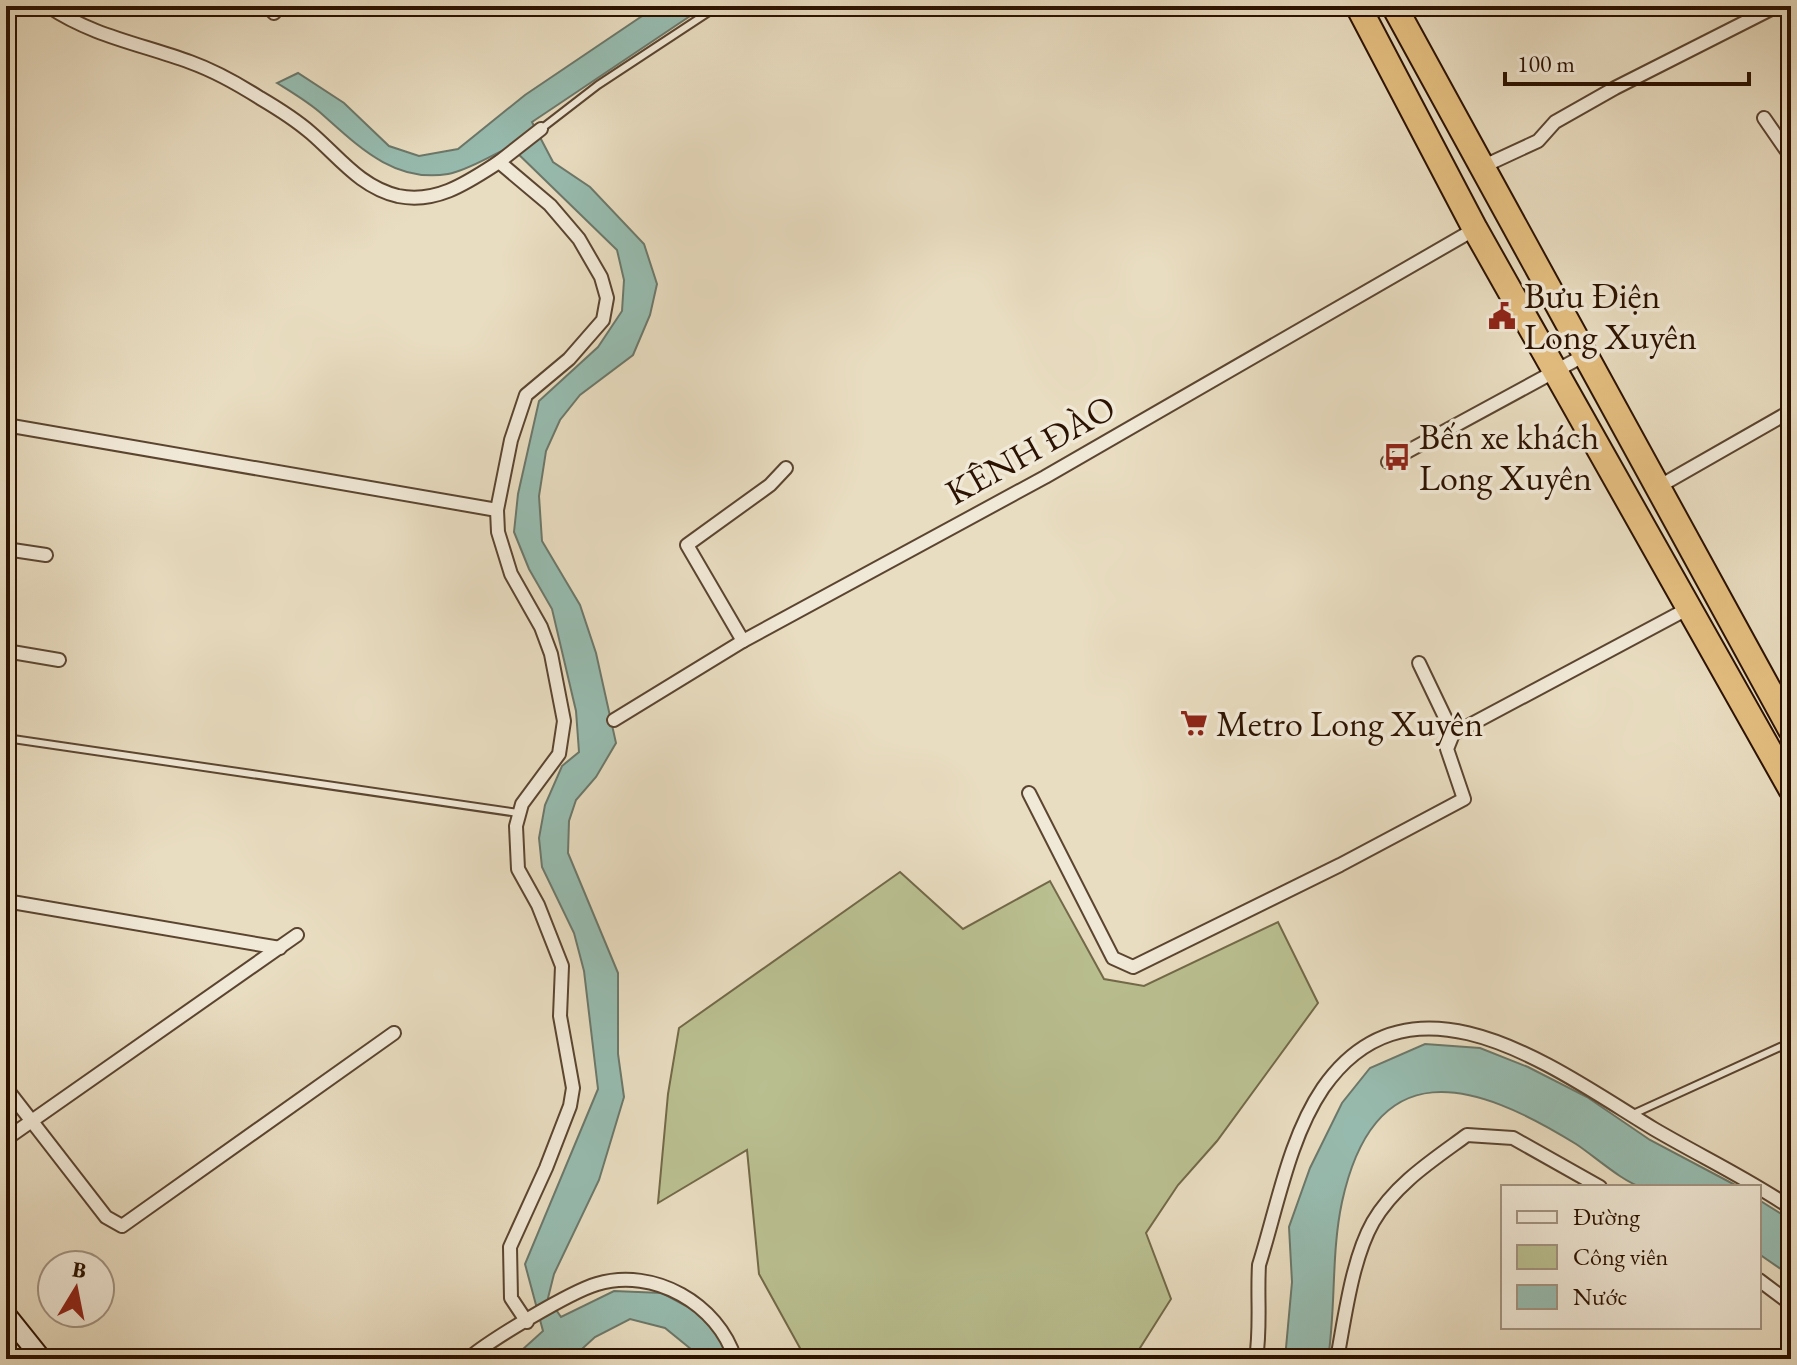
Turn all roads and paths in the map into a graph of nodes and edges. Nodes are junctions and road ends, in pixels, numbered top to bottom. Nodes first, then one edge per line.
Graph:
1 (48, 6) edge
2 (718, 6) edge
3 (1358, 6) edge
4 (1394, 6) edge
5 (1777, 6) edge
6 (1764, 118) dead end
7 (541, 129) joint
8 (1791, 157) edge
9 (504, 159) junction
10 (1484, 166) junction
11 (1452, 181) junction
12 (1475, 229) junction
13 (1585, 355) junction
14 (1556, 372) junction
15 (1791, 411) edge
16 (6, 425) edge
17 (1388, 462) dead end
18 (786, 468) dead end
19 (1658, 487) junction
20 (497, 510) junction
21 (9, 550) edge
22 (46, 555) dead end
23 (6, 590) edge
24 (1689, 608) junction
25 (743, 641) junction
26 (6, 651) edge
27 (59, 660) dead end
28 (1419, 663) dead end
29 (614, 720) dead end
30 (1791, 730) edge
31 (1453, 734) junction
32 (6, 738) edge
33 (1791, 789) edge
34 (1029, 793) dead end
35 (518, 813) junction
36 (6, 901) edge
37 (297, 935) dead end
38 (280, 948) junction
39 (394, 1033) dead end
40 (1791, 1042) edge
41 (6, 1088) edge
42 (1631, 1115) junction
43 (30, 1122) junction
44 (6, 1139) edge
45 (1596, 1185) edge
46 (1758, 1185) edge
47 (1761, 1187) edge
48 (1791, 1208) edge
49 (1761, 1282) edge
50 (1791, 1304) edge
51 (6, 1314) edge
52 (530, 1320) junction
53 (42, 1359) edge
54 (468, 1359) edge
55 (735, 1359) edge
56 (1256, 1359) edge
57 (1337, 1359) edge

1 - 9 street
2 - 7 lane
3 - 11 highway
4 - 10 highway
5 - 10 street
6 - 8 street
7 - 9 street
9 - 20 street
10 - 11 highway
10 - 13 highway
11 - 12 highway
12 - 14 highway
12 - 25 street, KÊNH ĐÀO
13 - 14 street
13 - 19 highway
14 - 17 street
14 - 24 highway
15 - 19 street
16 - 20 street
18 - 25 street
19 - 30 highway
20 - 35 street
21 - 22 street
21 - 23 lane
24 - 31 street
24 - 33 highway
25 - 29 street, KÊNH ĐÀO
26 - 27 street
28 - 31 street
31 - 34 street
32 - 35 lane
35 - 52 street
36 - 38 street
37 - 38 street
38 - 43 street
39 - 43 street
40 - 42 lane
41 - 43 street
42 - 46 street
42 - 56 street
43 - 44 street
45 - 57 street
47 - 48 street
49 - 50 street
51 - 53 street
52 - 54 street
52 - 55 street

